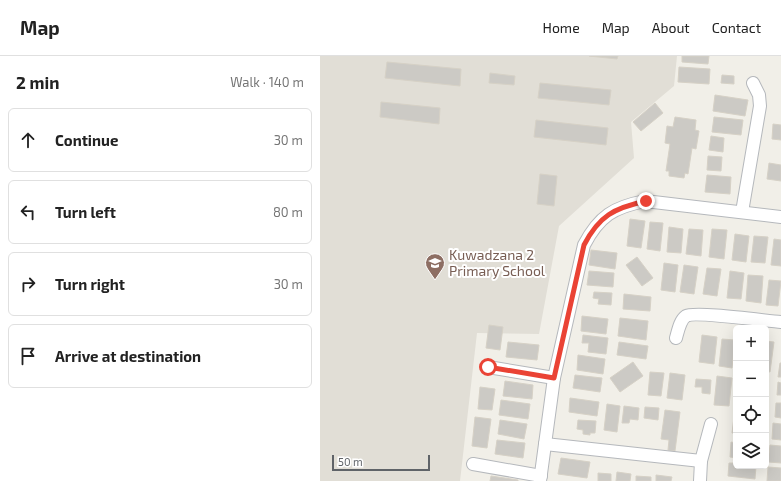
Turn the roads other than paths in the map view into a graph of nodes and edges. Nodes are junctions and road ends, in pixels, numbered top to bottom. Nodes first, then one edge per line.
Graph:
1 (753, 83) dead end
2 (742, 212) junction
3 (781, 217) edge
4 (781, 322) edge
5 (676, 338) dead end
6 (488, 367) dead end
7 (554, 378) junction
8 (711, 424) dead end
9 (545, 444) junction
10 (701, 461) junction
11 (473, 464) dead end
12 (540, 479) edge
13 (700, 481) edge

1 - 2 street
2 - 3 street
2 - 7 street
4 - 5 street
6 - 7 street
7 - 9 street
8 - 10 street
9 - 10 street
9 - 12 street
10 - 13 street
11 - 12 street

